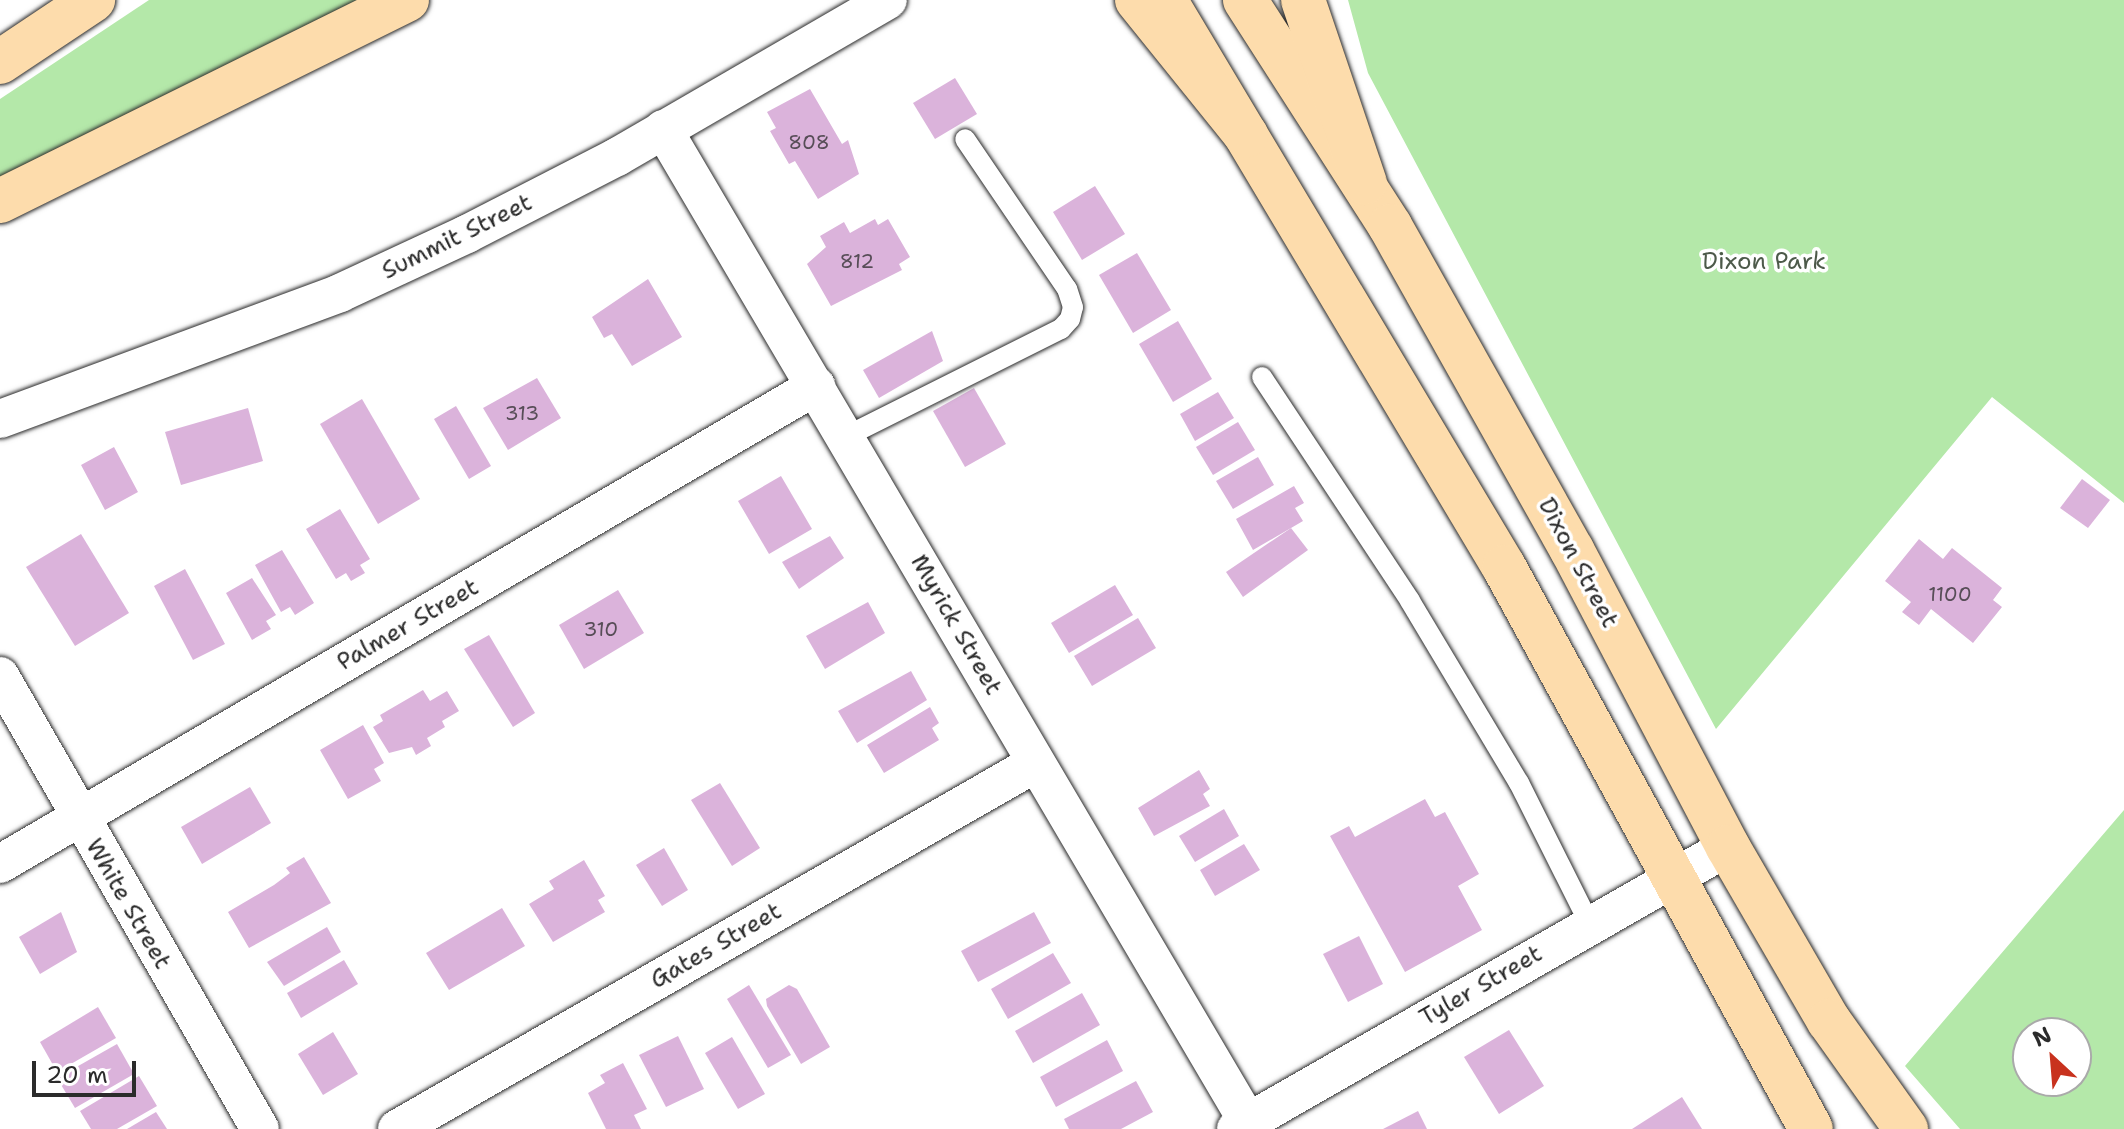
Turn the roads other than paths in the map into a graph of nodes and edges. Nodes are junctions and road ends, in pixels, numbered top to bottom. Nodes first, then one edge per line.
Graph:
1 (93, 0) edge
2 (407, 0) edge
3 (888, 0) edge
4 (1137, 0) edge
5 (1165, 0) edge
6 (1245, 0) edge
7 (1303, 0) edge
8 (0, 62) edge
9 (663, 129) junction
10 (1246, 135) junction
11 (965, 139) dead end
12 (1365, 183) junction
13 (0, 201) edge
14 (1262, 377) dead end
15 (816, 386) junction
16 (0, 419) edge
17 (847, 436) junction
18 (0, 676) edge
19 (1036, 763) junction
20 (78, 818) junction
21 (1728, 847) junction
22 (0, 864) edge
23 (1671, 877) junction
24 (1589, 923) junction
25 (1242, 1126) edge
26 (260, 1129) edge
27 (397, 1129) edge
28 (1811, 1129) edge
29 (1906, 1129) edge

1 - 8 main road
2 - 13 main road
3 - 9 street, Summit Street
4 - 10 main road
5 - 10 main road
6 - 12 main road, Dixon Street
7 - 12 main road
9 - 15 street, Myrick Street
9 - 16 street, Summit Street
10 - 23 main road
11 - 17 lane
12 - 21 main road, Dixon Street
14 - 24 lane
15 - 17 street, Myrick Street
15 - 20 street, Palmer Street
17 - 19 street, Myrick Street
18 - 20 street, White Street
19 - 25 street, Myrick Street
19 - 27 street, Gates Street
20 - 22 street, Palmer Street
20 - 26 street, White Street
21 - 23 street, Tyler Street
21 - 29 main road, Dixon Street
23 - 24 street, Tyler Street
23 - 28 main road
24 - 25 street, Tyler Street

